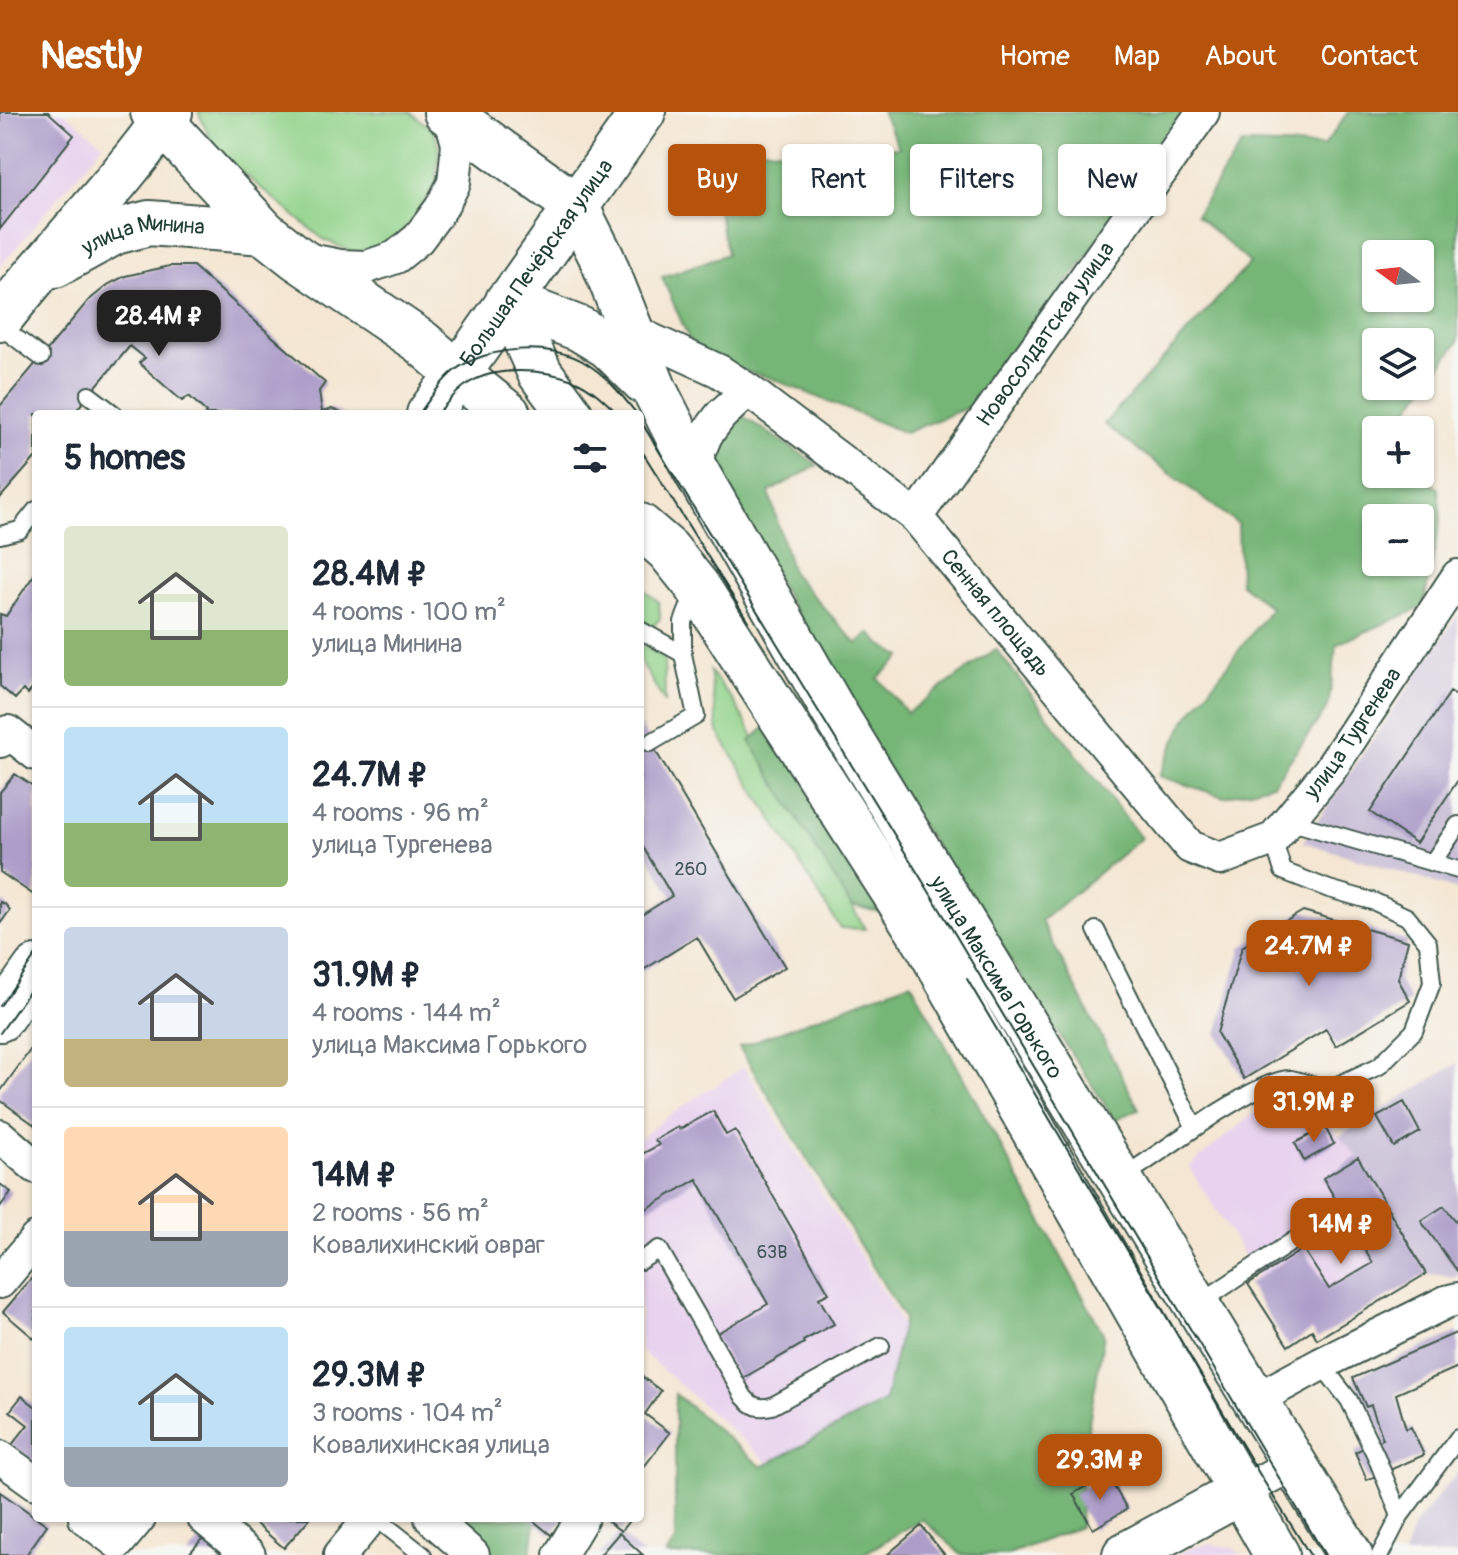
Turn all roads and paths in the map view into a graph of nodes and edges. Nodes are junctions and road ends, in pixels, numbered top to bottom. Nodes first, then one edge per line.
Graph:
1 (643, 112) edge
2 (1203, 112) edge
3 (448, 114) edge
4 (162, 115) edge
5 (576, 206) junction
6 (280, 245) junction
7 (32, 277) junction
8 (508, 301) junction
9 (0, 319) edge
10 (0, 326) edge
11 (630, 330) junction
12 (41, 357) dead end
13 (458, 374) junction
14 (748, 390) junction
15 (655, 391) junction
16 (89, 395) dead end
17 (109, 410) edge
18 (432, 410) edge
19 (503, 410) edge
20 (567, 410) edge
21 (693, 466) junction
22 (32, 515) edge
23 (916, 517) junction
24 (644, 519) edge
25 (0, 535) edge
26 (654, 538) edge
27 (1458, 576) edge
28 (697, 586) junction
29 (644, 632) edge
30 (683, 654) junction
31 (0, 741) edge
32 (650, 743) dead end
33 (32, 751) edge
34 (1458, 825) edge
35 (1281, 830) junction
36 (1220, 859) joint
37 (1432, 863) junction
38 (1458, 870) edge
39 (1096, 930) dead end
40 (32, 974) edge
41 (0, 1019) edge
42 (1195, 1128) junction
43 (0, 1136) edge
44 (32, 1164) edge
45 (1120, 1179) junction
46 (1314, 1227) dead end
47 (32, 1244) edge
48 (644, 1258) edge
49 (0, 1282) edge
50 (1458, 1299) edge
51 (1197, 1305) junction
52 (881, 1346) dead end
53 (1321, 1364) junction
54 (1255, 1400) junction
55 (1458, 1438) edge
56 (0, 1457) edge
57 (1293, 1464) junction
58 (32, 1480) edge
59 (1241, 1492) junction
60 (1400, 1516) junction
61 (89, 1522) edge
62 (136, 1522) edge
63 (209, 1522) edge
64 (369, 1522) edge
65 (378, 1522) edge
66 (436, 1522) edge
67 (580, 1522) edge
68 (113, 1549) edge
69 (249, 1555) edge
70 (340, 1555) edge
71 (423, 1555) edge
72 (473, 1555) edge
73 (560, 1555) edge
74 (1125, 1555) edge
75 (1277, 1555) edge
76 (1350, 1555) edge
77 (1380, 1555) edge

1 - 5 main road, Большая Печёрская улица
2 - 23 street, Новосолдатская улица
3 - 5 main road
3 - 6 street
4 - 6 main road
4 - 7 main road, улица Минина
5 - 8 main road, Большая Печёрская улица
5 - 11 main road, улица Максима Горького
6 - 7 main road, улица Минина
6 - 13 main road
7 - 9 main road, улица Минина
8 - 13 main road, Большая Печёрская улица
8 - 15 main road, улица Максима Горького
8 - 20 main road
10 - 12 lane
11 - 14 street, Сенная площадь
11 - 15 main road, улица Максима Горького
13 - 18 main road, Большая Печёрская улица
13 - 19 main road
14 - 21 street
14 - 23 street, Сенная площадь
15 - 21 main road, улица Максима Горького
16 - 17 lane
21 - 45 main road, улица Максима Горького
22 - 25 lane
23 - 36 street, Сенная площадь
24 - 26 main road, улица Максима Горького
26 - 28 main road, улица Максима Горького
27 - 35 street, улица Тургенева
28 - 30 lane
28 - 59 main road, улица Максима Горького
29 - 30 lane
30 - 32 lane
31 - 33 street
34 - 37 lane
35 - 36 street, улица Тургенева
35 - 37 lane
35 - 42 lane
37 - 38 lane
39 - 42 lane
40 - 41 main road
42 - 45 lane
43 - 44 street
45 - 51 main road, улица Максима Горького
46 - 51 lane
47 - 49 street
48 - 52 lane
50 - 53 street
51 - 54 main road, улица Максима Горького
53 - 54 street
53 - 60 lane
54 - 57 main road, улица Максима Горького
55 - 60 lane
56 - 58 street
57 - 59 street
57 - 76 main road, улица Максима Горького
59 - 74 main road
59 - 75 main road, улица Максима Горького
60 - 77 lane
61 - 68 street
62 - 68 street
63 - 69 street
64 - 70 street
65 - 71 lane
66 - 72 street
67 - 73 street

